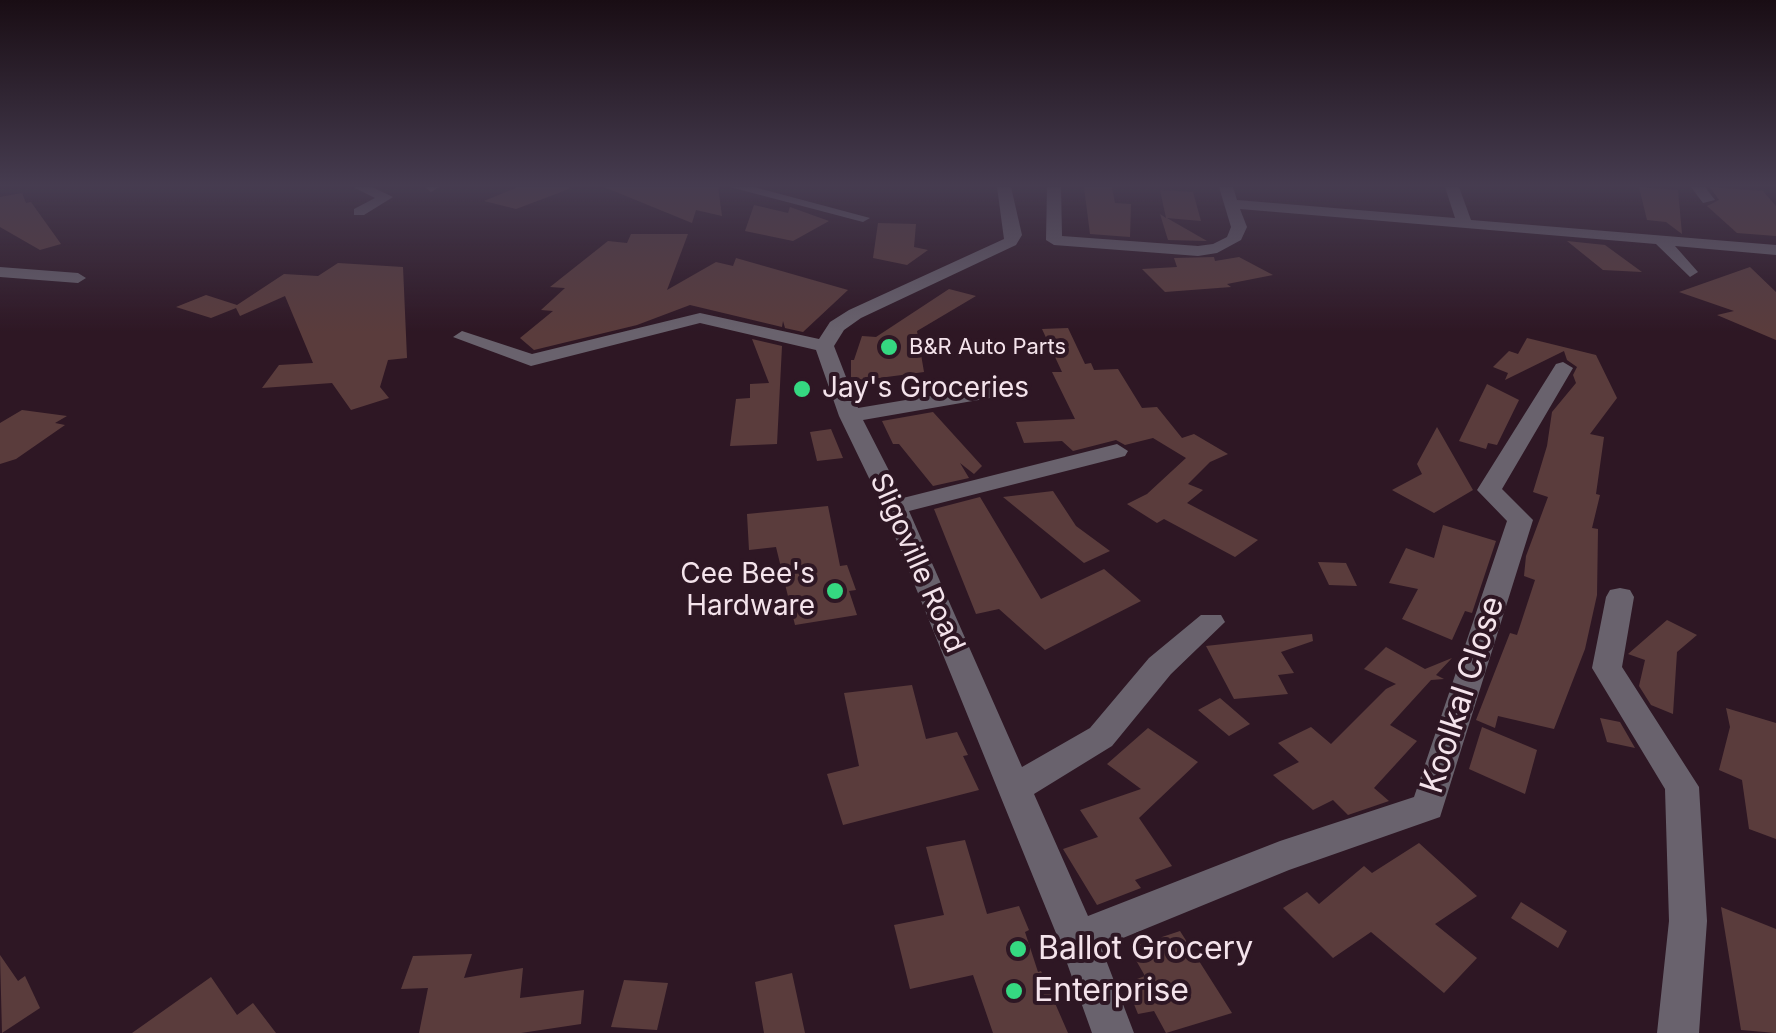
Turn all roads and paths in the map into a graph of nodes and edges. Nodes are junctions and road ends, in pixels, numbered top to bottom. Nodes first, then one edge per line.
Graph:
1 (1014, 235) edge
2 (1054, 235) edge
3 (1235, 235) edge
4 (1608, 235) edge
5 (1660, 240) junction
6 (1776, 250) edge
7 (0, 272) edge
8 (1690, 272) dead end
9 (78, 278) dead end
10 (462, 337) dead end
11 (824, 346) junction
12 (1564, 368) dead end
13 (1012, 388) dead end
14 (850, 416) junction
15 (1117, 451) dead end
16 (894, 507) junction
17 (1620, 598) dead end
18 (1210, 622) dead end
19 (1014, 788) junction
20 (1078, 938) junction
21 (1113, 1033) edge
22 (1678, 1033) edge

1 - 11 street
2 - 3 street
4 - 5 street
5 - 6 street
5 - 8 street
7 - 9 street
10 - 11 street
11 - 14 street, Sligoville Road
12 - 20 street, Koolkal Close
13 - 14 street
14 - 16 street, Sligoville Road
15 - 16 street
16 - 19 street, Sligoville Road
17 - 22 street
18 - 19 street
19 - 20 street, Sligoville Road
20 - 21 street, Sligoville Road

